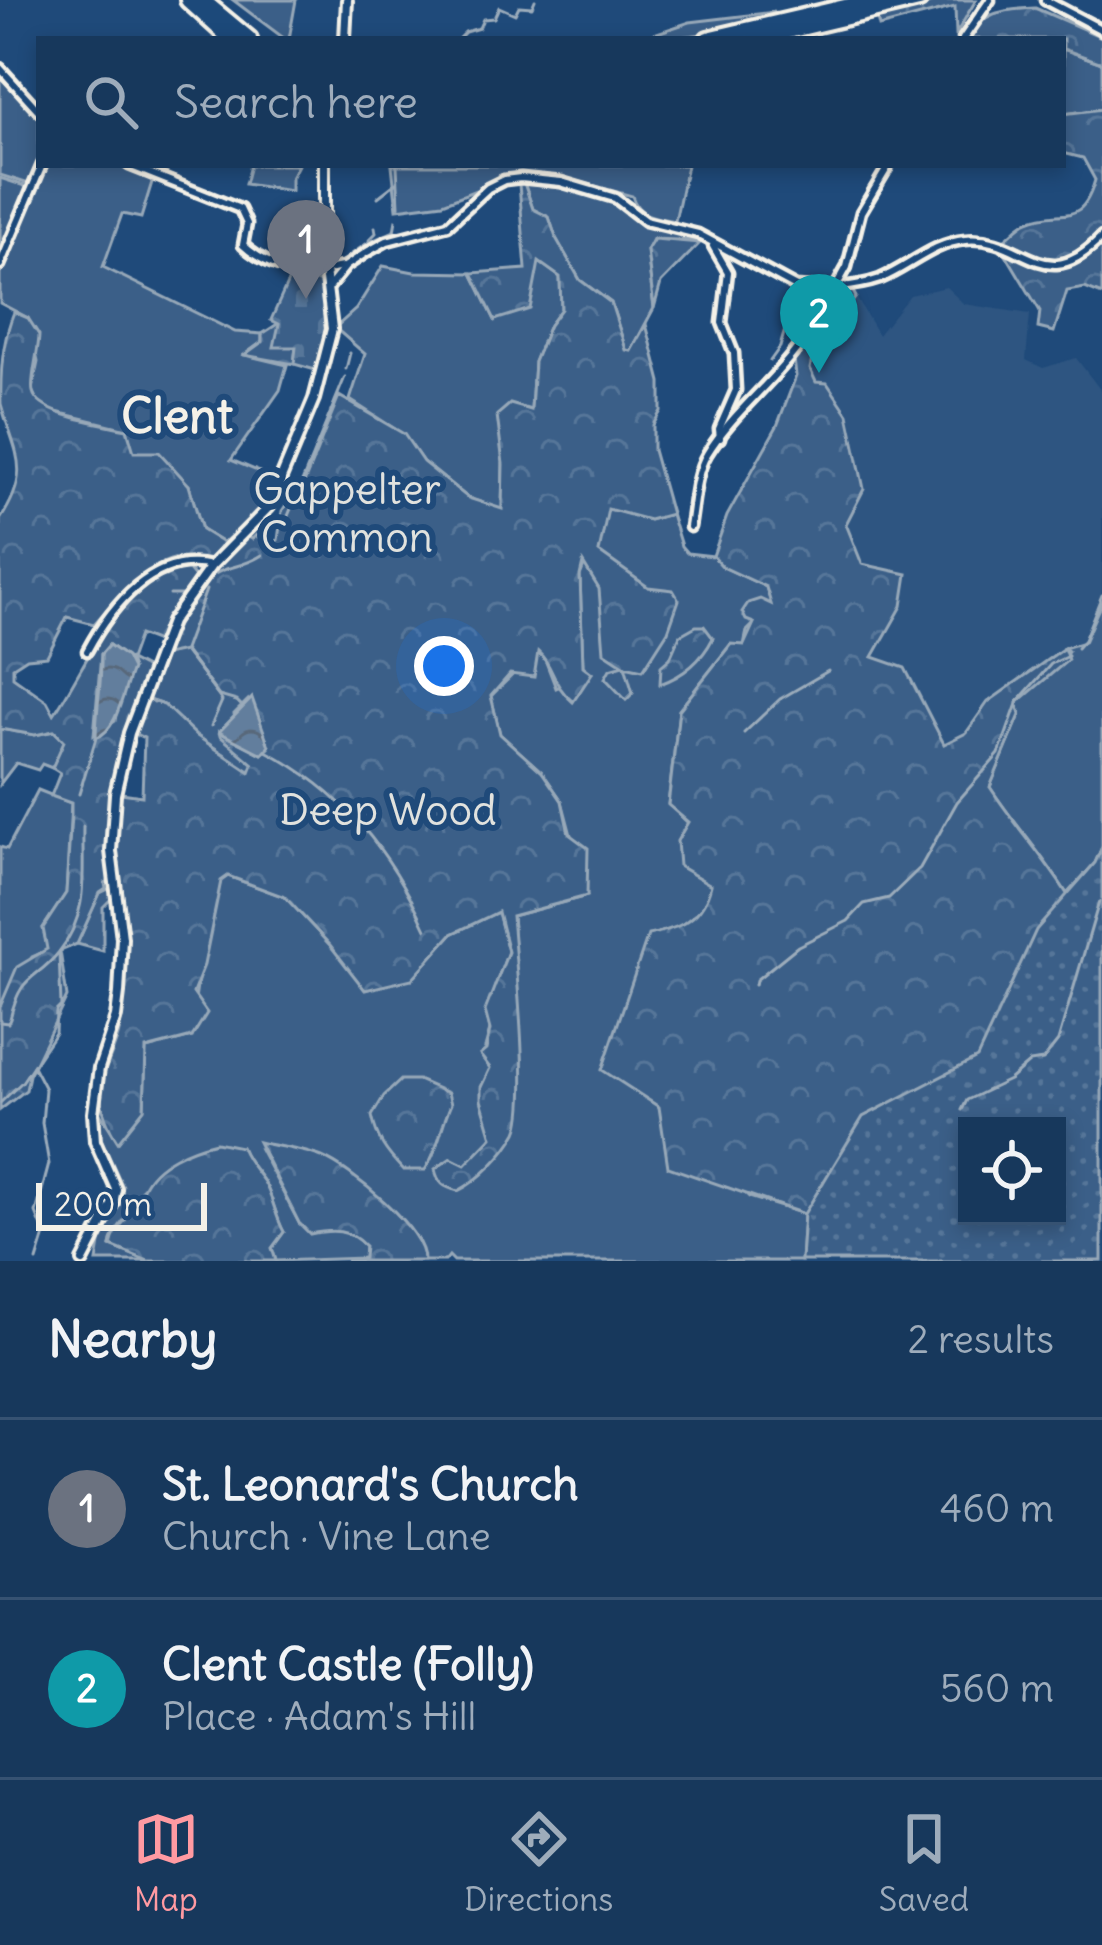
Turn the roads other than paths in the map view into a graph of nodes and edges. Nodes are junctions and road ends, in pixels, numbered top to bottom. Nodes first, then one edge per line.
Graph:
1 (188, 0) edge
2 (202, 0) edge
3 (347, 0) edge
4 (874, 0) edge
5 (919, 0) edge
6 (990, 0) edge
7 (1045, 0) edge
8 (1102, 30) edge
9 (228, 36) edge
10 (245, 36) edge
11 (344, 36) edge
12 (721, 36) edge
13 (767, 36) edge
14 (965, 36) edge
15 (0, 68) edge
16 (36, 108) edge
17 (41, 168) edge
18 (137, 168) edge
19 (324, 168) edge
20 (887, 168) edge
21 (1102, 237) edge
22 (711, 242) junction
23 (0, 265) edge
24 (346, 266) junction
25 (847, 267) junction
26 (325, 270) junction
27 (858, 283) junction
28 (837, 285) junction
29 (329, 286) junction
30 (826, 286) junction
31 (725, 416) junction
32 (734, 422) junction
33 (720, 437) junction
34 (690, 527) dead end
35 (211, 566) junction
36 (88, 651) dead end
37 (83, 1261) edge

1 - 9 highway
2 - 10 highway
3 - 11 street
4 - 12 highway
5 - 13 highway
6 - 14 street
7 - 8 street
15 - 16 street
17 - 23 street
18 - 26 street
19 - 26 street
20 - 25 street
21 - 27 street
22 - 24 street
22 - 30 street
22 - 31 street
24 - 26 street
24 - 29 street
25 - 27 street
25 - 28 street
26 - 29 street
27 - 28 street
28 - 30 street
29 - 35 street
30 - 32 street
31 - 32 street
31 - 33 street
32 - 33 street
33 - 34 street
35 - 36 street
35 - 37 street

